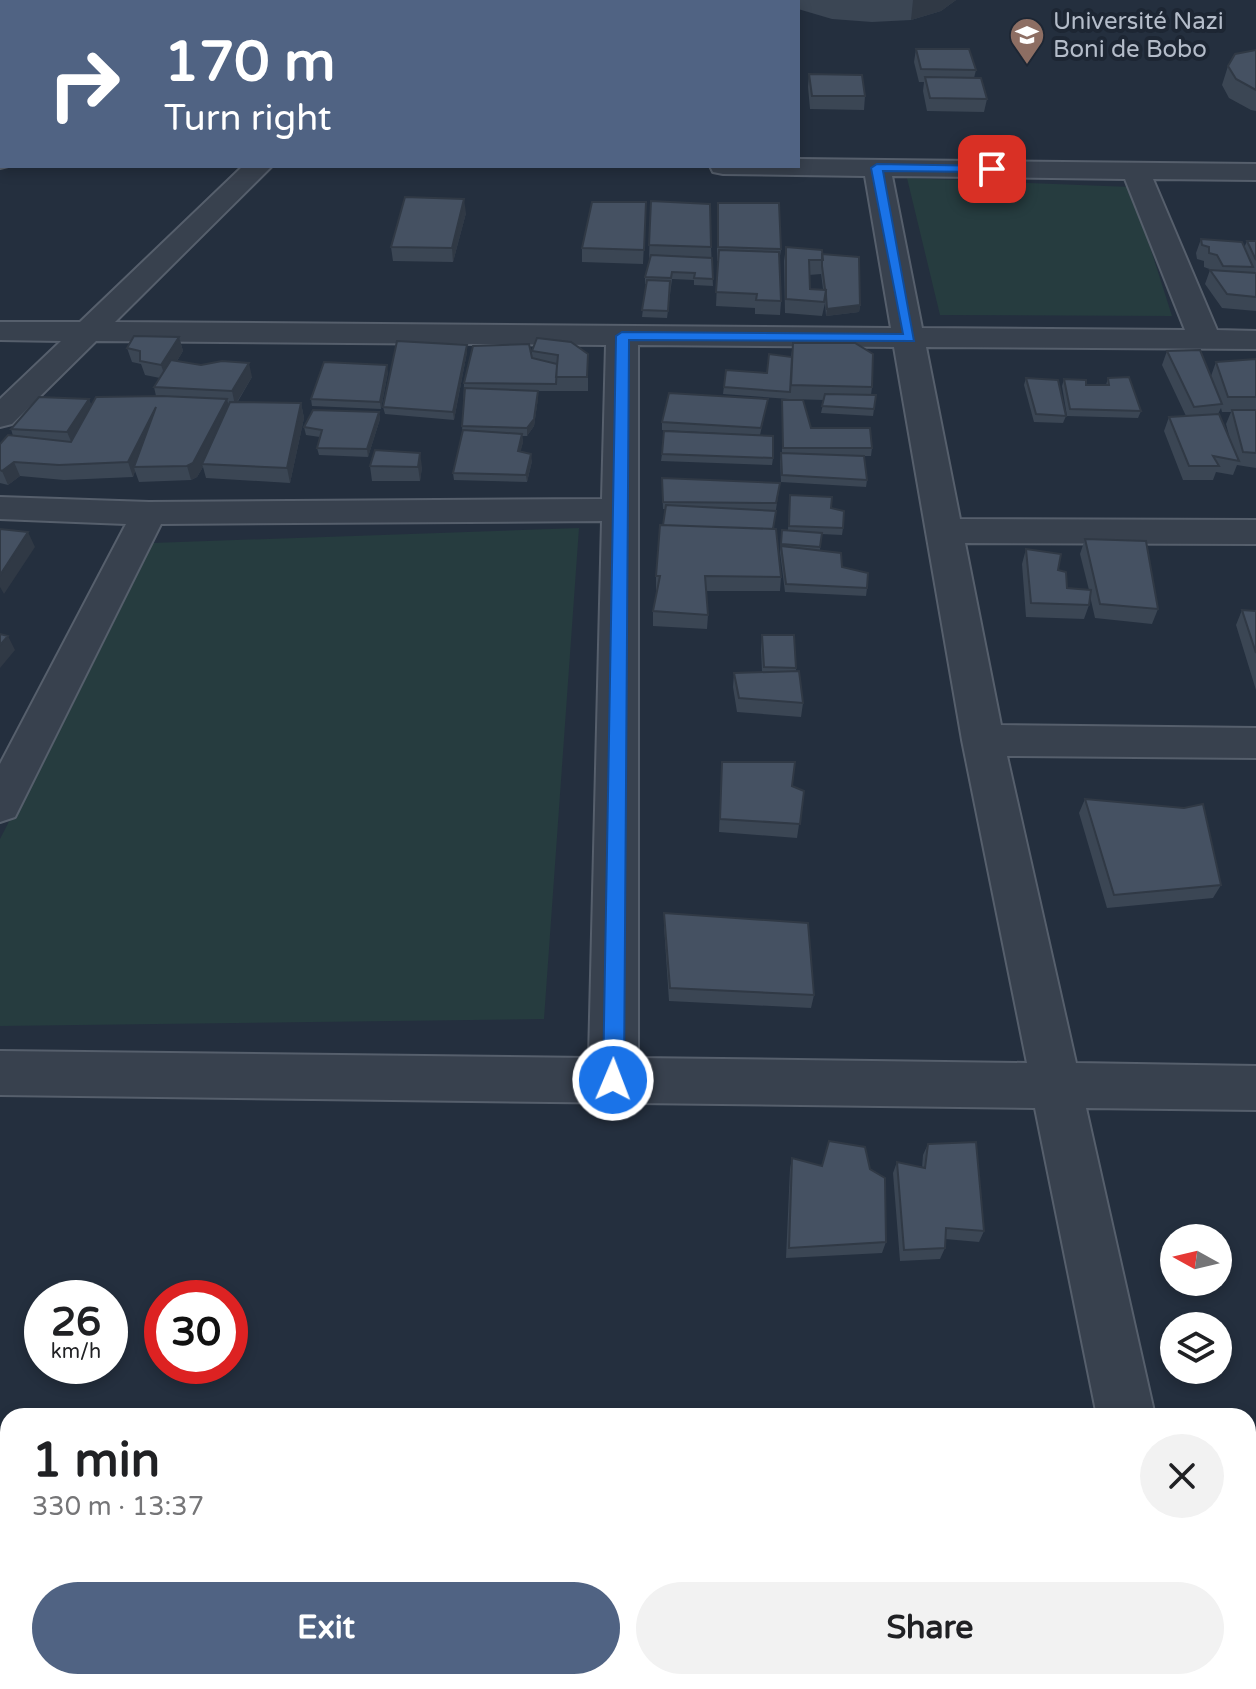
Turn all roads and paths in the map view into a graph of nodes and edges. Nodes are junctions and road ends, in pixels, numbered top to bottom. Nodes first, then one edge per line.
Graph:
1 (800, 167) edge
2 (257, 168) edge
3 (877, 168) junction
4 (1136, 171) junction
5 (1256, 172) edge
6 (0, 331) edge
7 (90, 333) junction
8 (622, 336) junction
9 (910, 338) junction
10 (1205, 340) junction
11 (1256, 340) edge
12 (0, 417) edge
13 (0, 508) edge
14 (621, 510) junction
15 (149, 513) junction
16 (946, 531) junction
17 (1256, 532) edge
18 (983, 740) junction
19 (1256, 743) edge
20 (0, 805) edge
21 (0, 1073) edge
22 (613, 1080) junction
23 (1057, 1085) junction
24 (1256, 1088) edge
25 (1124, 1408) edge

1 - 3 street
2 - 7 street
3 - 4 street
3 - 9 street
4 - 5 street
4 - 10 street
6 - 7 street
7 - 8 street
7 - 12 street
8 - 9 street
8 - 14 street
9 - 10 street
9 - 16 street
10 - 11 street
13 - 15 street
14 - 15 street
14 - 22 street
15 - 20 street
16 - 17 street
16 - 18 street
18 - 19 street
18 - 23 street
21 - 22 street
22 - 23 street
23 - 24 street
23 - 25 street

